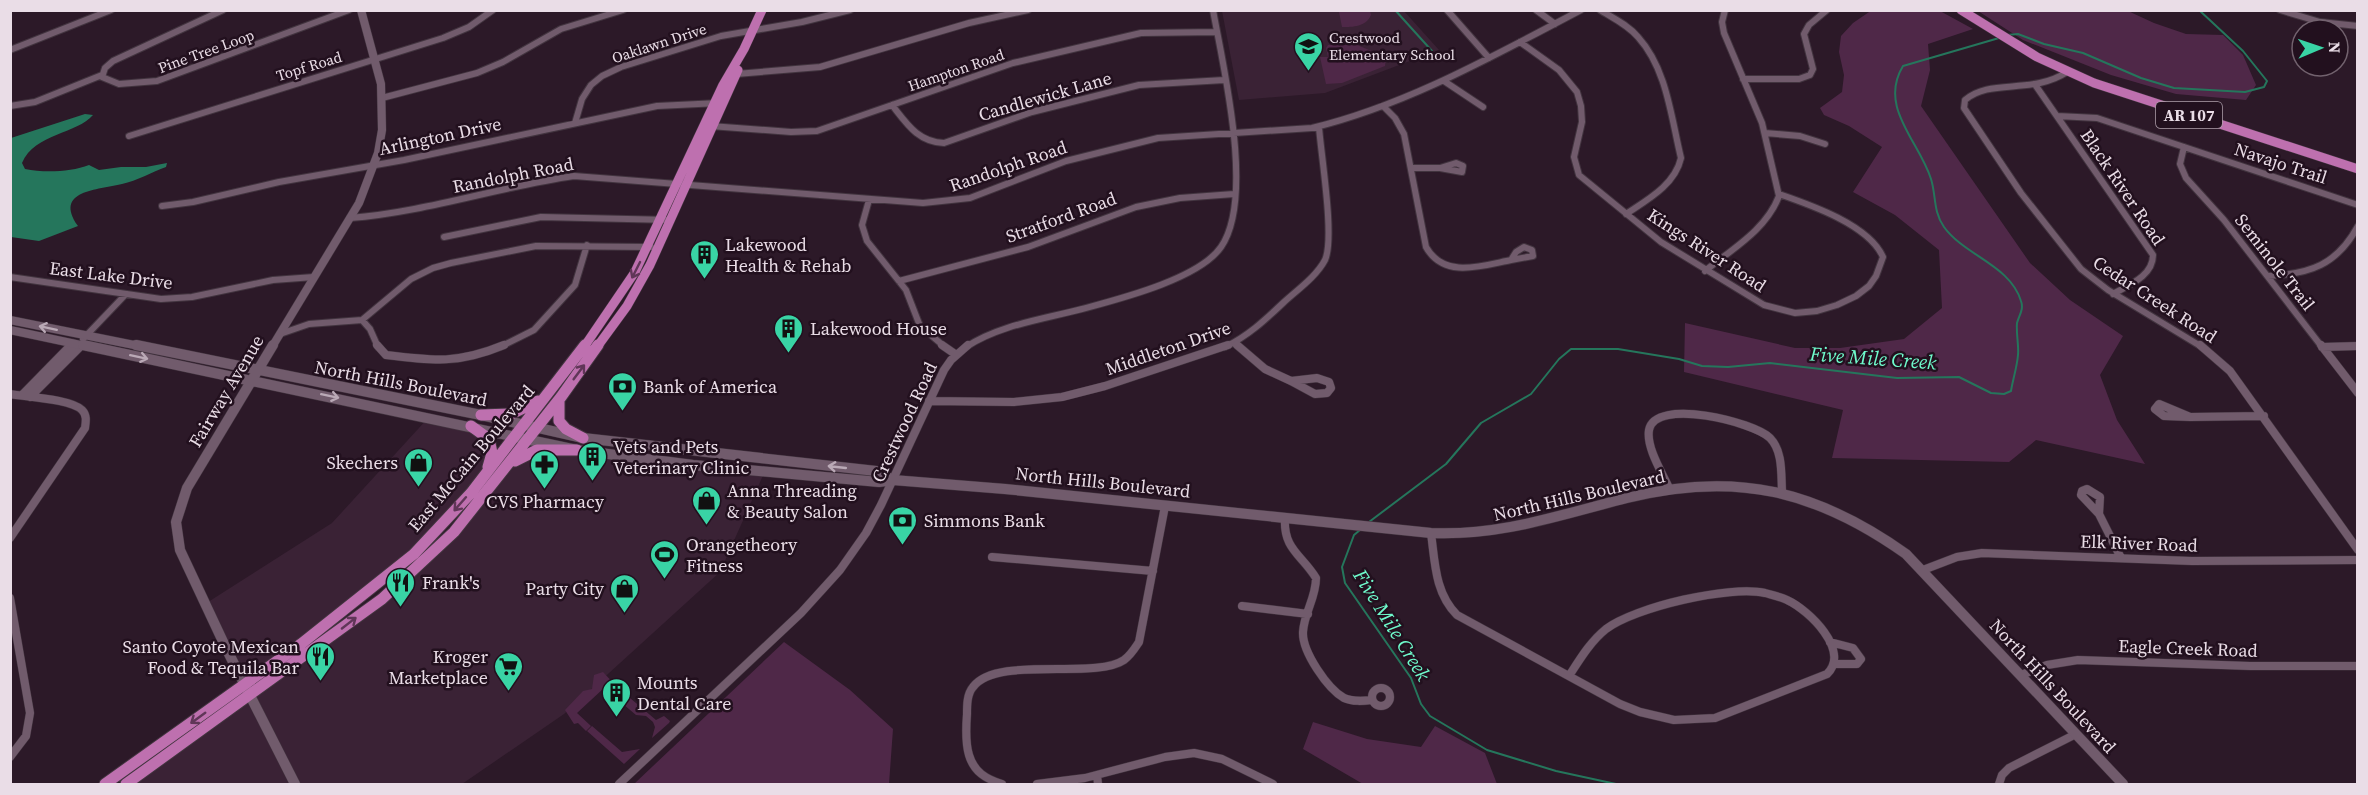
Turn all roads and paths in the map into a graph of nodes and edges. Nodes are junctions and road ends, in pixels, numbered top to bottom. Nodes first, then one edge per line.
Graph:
1 (100, 10) edge
2 (111, 10) edge
3 (223, 10) edge
4 (349, 10) edge
5 (361, 10) edge
6 (493, 10) edge
7 (623, 10) edge
8 (762, 10) edge
9 (850, 10) edge
10 (1028, 10) edge
11 (1214, 10) edge
12 (1447, 10) edge
13 (1536, 10) edge
14 (1581, 10) edge
15 (1600, 10) edge
16 (1725, 10) edge
17 (1827, 10) edge
18 (1961, 10) edge
19 (2280, 10) edge
20 (1555, 24) junction
21 (2358, 26) edge
22 (753, 30) junction
23 (1217, 32) junction
24 (1520, 42) junction
25 (10, 48) edge
26 (744, 49) junction
27 (375, 58) junction
28 (1489, 58) junction
29 (2067, 72) junction
30 (102, 75) junction
31 (736, 75) junction
32 (1743, 79) junction
33 (1224, 80) junction
34 (1444, 81) junction
35 (2036, 86) junction
36 (382, 98) junction
37 (719, 103) junction
38 (892, 105) junction
39 (10, 106) edge
40 (1383, 106) junction
41 (1483, 108) dead end
42 (2057, 116) junction
43 (575, 123) junction
44 (709, 126) junction
45 (1319, 127) junction
46 (1232, 132) junction
47 (1765, 133) junction
48 (129, 136) dead end
49 (1824, 144) dead end
50 (2184, 147) junction
51 (376, 165) junction
52 (1411, 168) junction
53 (1440, 168) dead end
54 (2358, 169) edge
55 (682, 186) junction
56 (1234, 194) junction
57 (1779, 194) junction
58 (869, 200) junction
59 (2358, 205) edge
60 (162, 206) dead end
61 (1626, 214) junction
62 (350, 218) junction
63 (666, 219) junction
64 (2358, 226) edge
65 (444, 237) dead end
66 (588, 245) junction
67 (653, 247) junction
68 (1511, 260) dead end
69 (1705, 271) junction
70 (2268, 276) junction
71 (10, 277) edge
72 (314, 277) junction
73 (899, 281) junction
74 (2113, 294) junction
75 (124, 295) junction
76 (10, 320) edge
77 (362, 320) junction
78 (10, 330) edge
79 (280, 334) junction
80 (80, 342) junction
81 (1234, 343) junction
82 (2322, 346) junction
83 (2358, 346) edge
84 (955, 354) junction
85 (254, 376) junction
86 (1291, 381) junction
87 (550, 389) junction
88 (2358, 393) edge
89 (10, 394) edge
90 (26, 396) junction
91 (561, 397) junction
92 (929, 401) junction
93 (481, 415) junction
94 (2264, 416) junction
95 (2190, 417) dead end
96 (471, 426) junction
97 (535, 428) junction
98 (519, 430) junction
99 (528, 438) junction
100 (583, 438) junction
101 (577, 450) junction
102 (484, 475) junction
103 (499, 475) junction
104 (893, 480) junction
105 (1670, 490) junction
106 (1782, 491) junction
107 (1165, 506) junction
108 (2100, 514) dead end
109 (1285, 518) junction
110 (1431, 533) junction
111 (10, 538) edge
112 (2358, 550) edge
113 (992, 557) dead end
114 (2121, 558) junction
115 (2358, 560) edge
116 (1923, 570) junction
117 (1153, 572) junction
118 (10, 598) edge
119 (1242, 606) dead end
120 (1308, 614) junction
121 (1830, 642) junction
122 (1835, 664) junction
123 (2358, 666) edge
124 (2020, 675) junction
125 (1569, 676) junction
126 (248, 689) junction
127 (1372, 700) dead end
128 (2076, 734) junction
129 (10, 757) edge
130 (1098, 780) edge
131 (105, 784) edge
132 (126, 784) edge
133 (295, 784) edge
134 (619, 784) edge
135 (996, 784) edge
136 (1037, 784) edge
137 (1270, 784) edge
138 (1999, 784) edge
139 (2123, 784) edge

1 - 25 street
2 - 25 street
3 - 30 street, Pine Tree Loop
4 - 30 street, Pine Tree Loop
5 - 27 street, Fairway Avenue
6 - 27 street, Topf Road
7 - 36 street
8 - 22 main road, East McCain Boulevard
9 - 22 street, Oaklawn Drive
10 - 31 street
11 - 23 street, Crestwood Road
12 - 28 street
13 - 20 street
14 - 20 street, Randolph Road
15 - 61 street
16 - 32 street
17 - 32 street
18 - 29 main road, AR 107
19 - 21 street
20 - 24 street, Randolph Road
22 - 26 main road, East McCain Boulevard
22 - 43 street, Oaklawn Drive
23 - 33 street, Crestwood Road
23 - 38 street, Hampton Road
24 - 28 street, Randolph Road
24 - 61 street, Kings River Road
26 - 31 main road, East McCain Boulevard
26 - 37 main road, East McCain Boulevard
27 - 36 street, Fairway Avenue
27 - 48 street, Topf Road
28 - 34 street, Randolph Road
29 - 35 street, Cedar Creek Road
29 - 54 main road, AR 107
30 - 39 street
31 - 37 main road, East McCain Boulevard
32 - 47 street
33 - 38 street, Candlewick Lane
33 - 46 street, Crestwood Road
34 - 40 street, Randolph Road
34 - 41 street
35 - 42 street, Black River Road
35 - 74 street, Cedar Creek Road
36 - 51 street, Fairway Avenue
37 - 43 street, Arlington Drive
37 - 44 main road, East McCain Boulevard
38 - 44 street, Hampton Road
40 - 45 street, Randolph Road
40 - 52 street
42 - 50 street, Navajo Trail
42 - 74 street, Black River Road
43 - 51 street, Arlington Drive
44 - 55 main road, East McCain Boulevard
45 - 46 street, Randolph Road
45 - 81 street, Middleton Drive
46 - 56 street, Crestwood Road
46 - 58 street, Randolph Road
47 - 49 street
47 - 57 street
50 - 59 street, Navajo Trail
50 - 70 street, Seminole Trail
51 - 60 street, Arlington Drive
51 - 62 street, Fairway Avenue
52 - 53 street
52 - 68 street
55 - 58 street, Randolph Road
55 - 62 street, Randolph Road
55 - 63 main road, East McCain Boulevard
56 - 73 street, Stratford Road
56 - 84 street, Crestwood Road
57 - 69 street
57 - 69 street, Kings River Road
58 - 73 street
61 - 69 street, Kings River Road
62 - 72 street, Fairway Avenue
63 - 65 street
63 - 67 main road, East McCain Boulevard
64 - 70 street
66 - 67 street
66 - 77 street
66 - 77 street
67 -> 87 main road, East McCain Boulevard
91 -> 67 main road, East McCain Boulevard
70 - 82 street, Seminole Trail
71 - 75 street, East Lake Drive
72 - 75 street, East Lake Drive
72 - 79 street, Fairway Avenue
73 - 84 street
74 - 94 street, Cedar Creek Road
75 - 80 street
80 -> 76 street, North Hills Boulevard
77 - 79 street
78 - 80 street, North Hills Boulevard
79 - 85 street, Fairway Avenue
80 - 85 street, North Hills Boulevard
80 - 90 street
81 - 86 street
81 - 92 street, Middleton Drive
82 - 83 street
82 - 88 street, Seminole Trail
84 - 92 street, Crestwood Road
85 - 93 street, North Hills Boulevard
85 -> 96 street, North Hills Boulevard
85 - 126 street, Fairway Avenue
86 - 86 street
87 - 93 main road
87 - 98 main road, East McCain Boulevard
89 - 90 street
90 - 111 street
91 - 97 main road, East McCain Boulevard
91 - 100 main road
92 - 104 street, Crestwood Road
93 - 98 street, North Hills Boulevard
94 - 95 street
94 - 112 street, Cedar Creek Road
96 - 98 street, North Hills Boulevard
96 - 102 main road
97 - 98 street, North Hills Boulevard
97 - 99 main road, East McCain Boulevard
97 - 100 street, North Hills Boulevard
98 - 99 street, North Hills Boulevard
98 - 102 main road, East McCain Boulevard
99 - 101 street, North Hills Boulevard
99 - 103 main road, East McCain Boulevard
104 -> 100 street, North Hills Boulevard
101 - 103 main road
101 - 104 street, North Hills Boulevard
102 -> 126 main road, East McCain Boulevard
126 -> 103 main road, East McCain Boulevard
104 - 107 street, North Hills Boulevard
104 - 134 street, Crestwood Road
105 - 106 street, North Hills Boulevard
105 - 106 street
105 - 110 street, North Hills Boulevard
106 - 116 street, North Hills Boulevard
107 - 109 street, North Hills Boulevard
107 - 117 street
108 - 114 street
109 - 110 street, North Hills Boulevard
109 - 120 street
110 - 125 street
113 - 117 street
114 - 115 street, Elk River Road
114 - 116 street, Elk River Road
116 - 124 street, North Hills Boulevard
117 - 135 street
118 - 129 street
119 - 120 street
120 - 127 street
121 - 122 street
121 - 122 street
121 - 125 street
122 - 125 street
123 - 124 street, Eagle Creek Road
124 - 128 street, North Hills Boulevard
126 -> 131 main road, East McCain Boulevard
126 - 132 main road, East McCain Boulevard
126 - 133 street, Fairway Avenue
128 - 138 street
128 - 139 street, North Hills Boulevard
130 - 136 street
130 - 137 street

